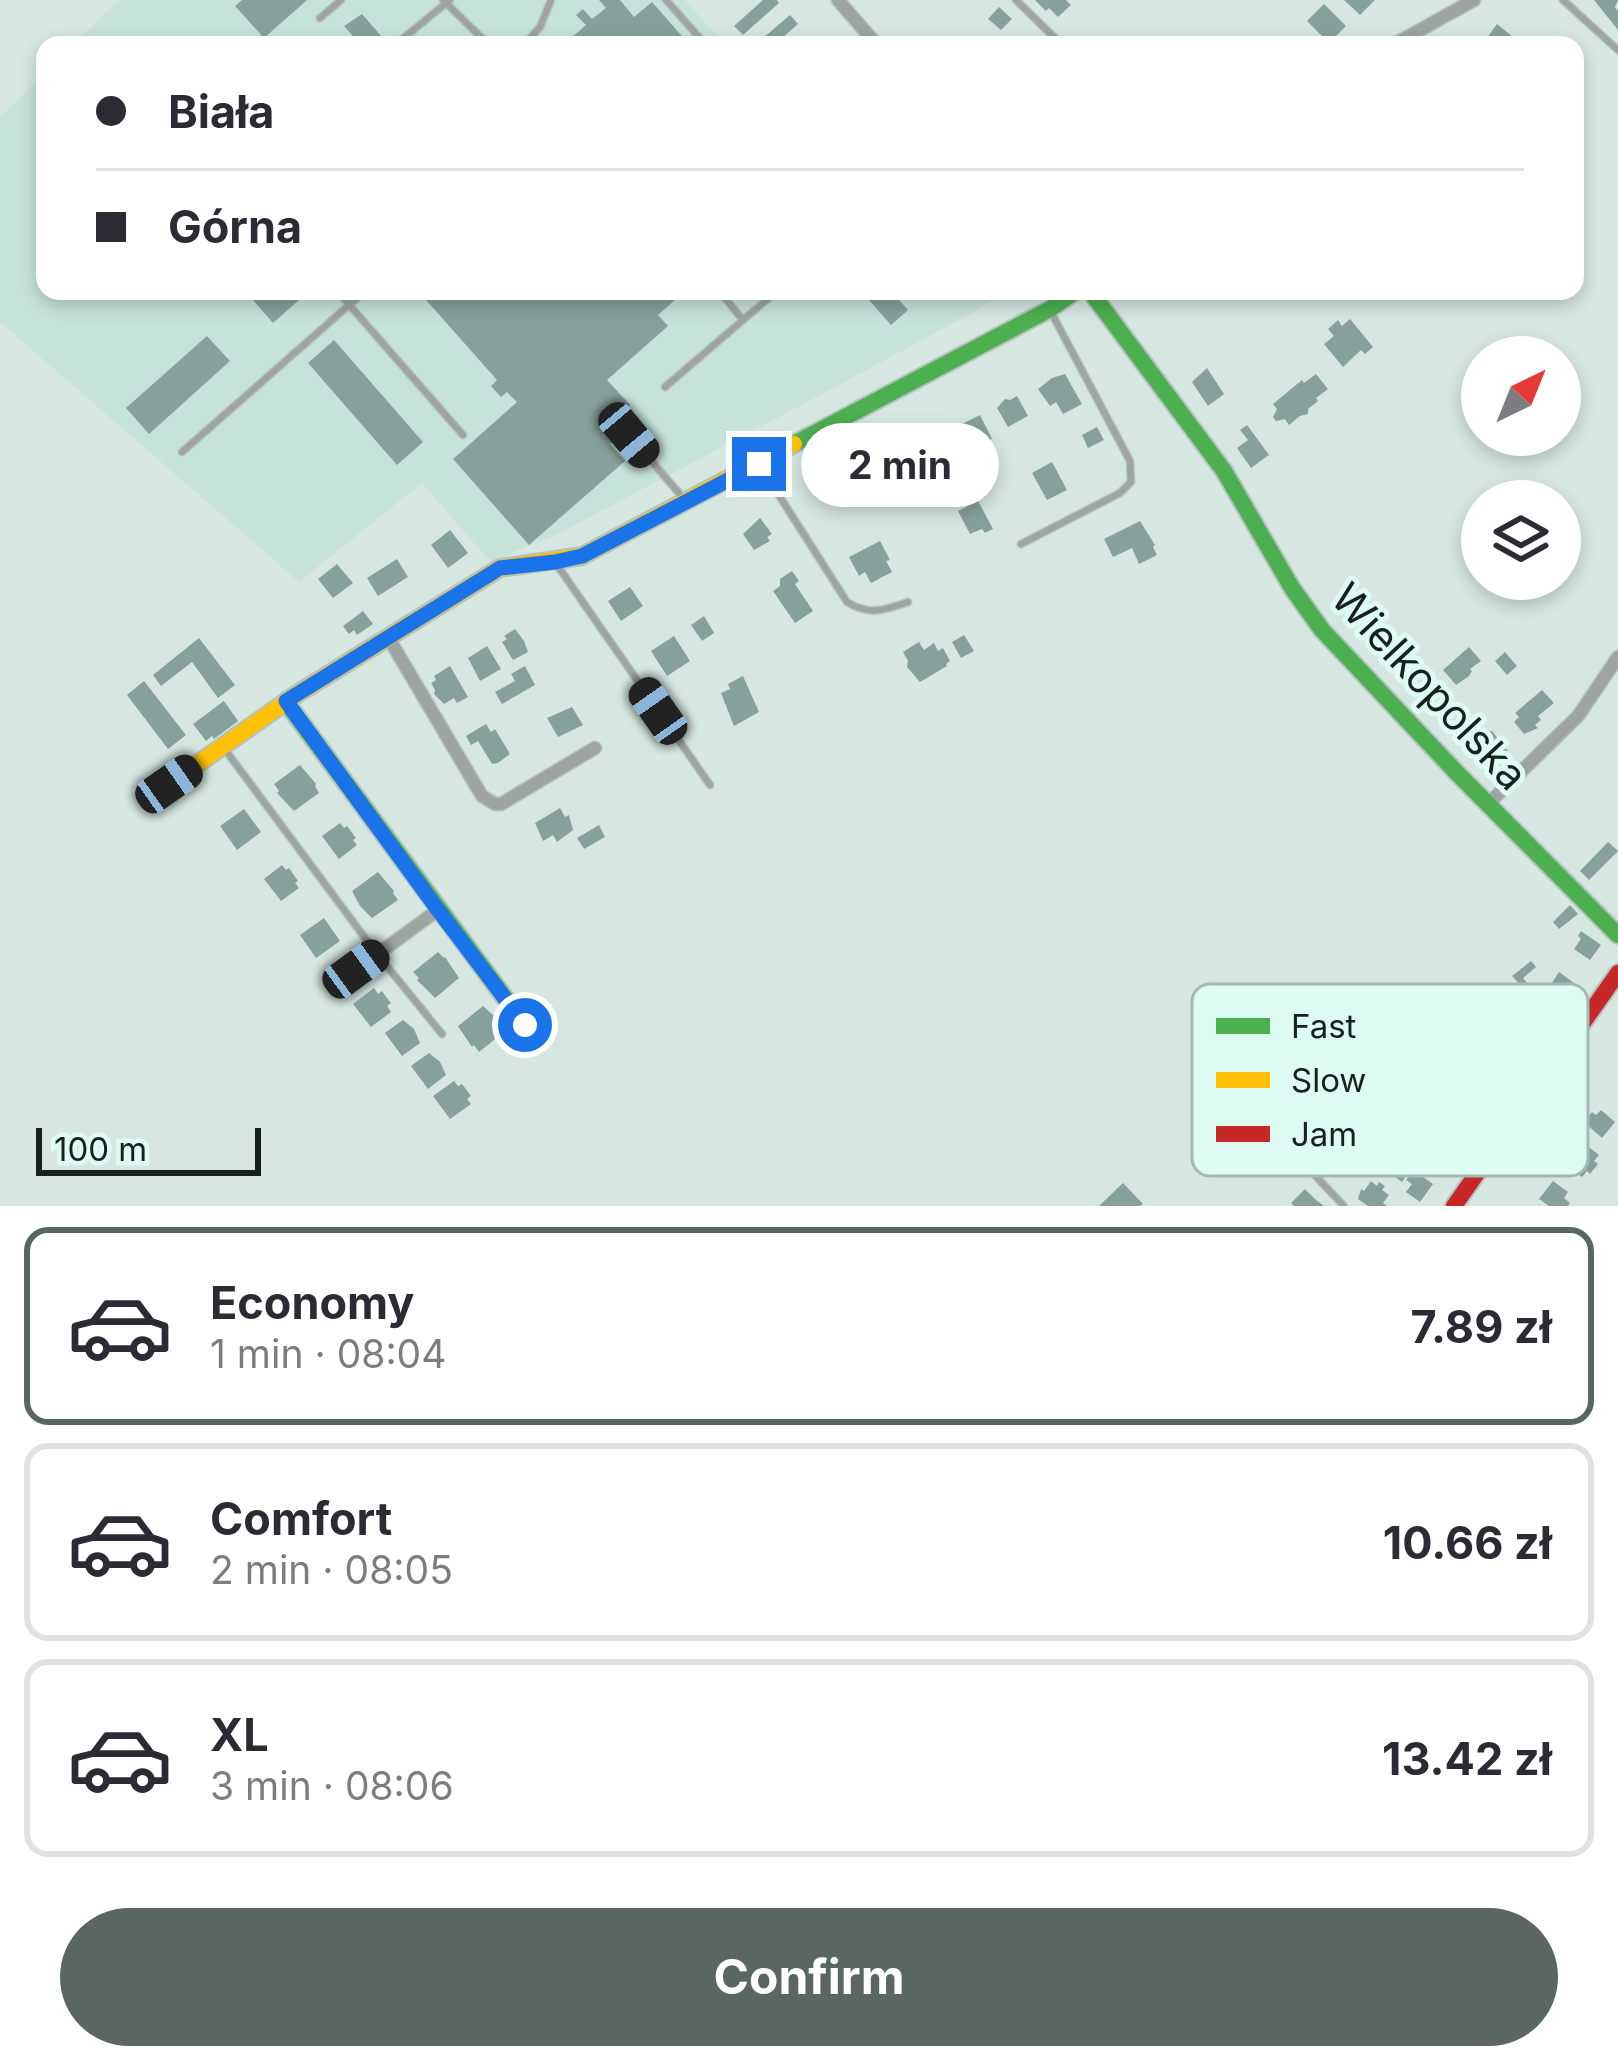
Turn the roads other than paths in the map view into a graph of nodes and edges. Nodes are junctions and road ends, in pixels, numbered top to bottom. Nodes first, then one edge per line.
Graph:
1 (341, 0) edge
2 (550, 0) edge
3 (666, 0) edge
4 (838, 0) edge
5 (1016, 0) edge
6 (1474, 0) edge
7 (1563, 0) edge
8 (446, 1) edge
9 (320, 18) dead end
10 (405, 36) edge
11 (480, 36) edge
12 (532, 36) edge
13 (698, 36) edge
14 (869, 36) edge
15 (1053, 36) edge
16 (1409, 36) edge
17 (1618, 50) edge
18 (345, 300) edge
19 (354, 300) edge
20 (726, 300) edge
21 (766, 300) edge
22 (1063, 300) edge
23 (1097, 300) edge
24 (349, 305) junction
25 (1050, 309) junction
26 (743, 320) junction
27 (665, 387) dead end
28 (463, 435) dead end
29 (629, 435) dead end
30 (182, 452) dead end
31 (759, 464) junction
32 (686, 502) junction
33 (1021, 544) dead end
34 (555, 562) junction
35 (908, 602) dead end
36 (388, 637) junction
37 (1618, 657) edge
38 (286, 701) junction
39 (223, 746) junction
40 (595, 748) dead end
41 (169, 784) dead end
42 (710, 785) dead end
43 (1489, 803) junction
44 (438, 910) junction
45 (1618, 935) edge
46 (377, 954) junction
47 (1618, 973) edge
48 (335, 985) dead end
49 (1588, 1016) edge
50 (525, 1025) dead end
51 (442, 1034) dead end
52 (1316, 1176) edge
53 (1475, 1176) edge
54 (1344, 1206) edge
55 (1454, 1206) edge

1 - 9 lane
2 - 12 lane
3 - 13 lane
4 - 14 street
5 - 15 lane
6 - 16 street
7 - 17 lane
8 - 10 lane
8 - 11 lane
18 - 24 lane
19 - 24 lane
20 - 26 lane
21 - 26 lane
22 - 25 street
23 - 43 street, Wielkopolska
24 - 28 lane
24 - 30 lane
25 - 31 street
25 - 33 lane
26 - 27 lane
29 - 32 lane
31 - 32 street
31 - 35 lane
32 - 34 street
34 - 36 street
34 - 42 lane
36 - 38 street
36 - 40 street
37 - 43 street
38 - 39 street
38 - 44 street
39 - 41 street
39 - 46 lane
43 - 45 street, Wielkopolska
44 - 46 street
44 - 50 street
46 - 48 street
46 - 51 lane
47 - 49 street
52 - 54 lane
53 - 55 street

